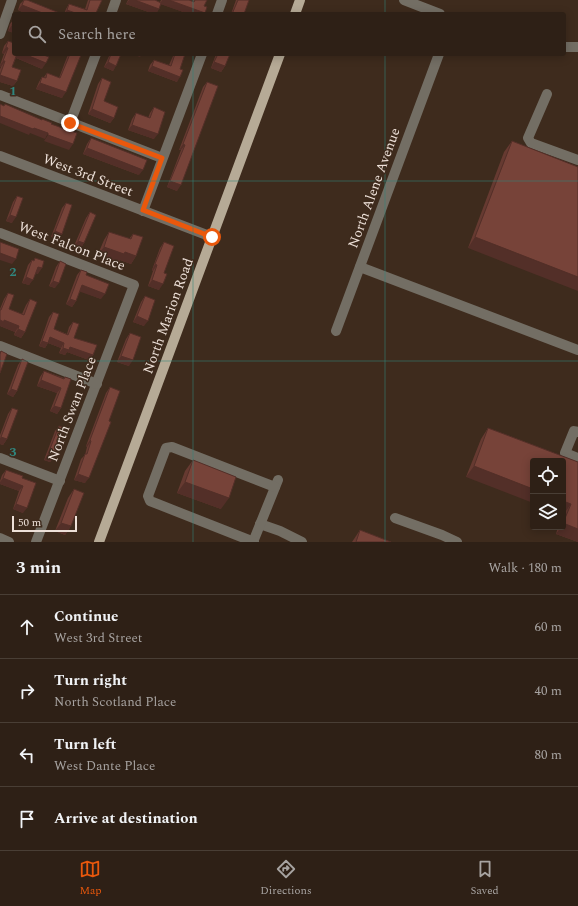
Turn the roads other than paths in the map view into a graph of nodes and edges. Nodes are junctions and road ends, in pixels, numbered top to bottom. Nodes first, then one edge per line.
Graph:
1 (12, 0) edge
2 (116, 0) edge
3 (222, 0) edge
4 (300, 0) edge
5 (404, 0) edge
6 (112, 12) edge
7 (218, 12) edge
8 (296, 12) edge
9 (435, 12) edge
10 (0, 34) edge
11 (566, 47) edge
12 (578, 47) edge
13 (95, 56) edge
14 (201, 56) edge
15 (279, 56) edge
16 (438, 56) edge
17 (547, 94) dead end
18 (0, 95) edge
19 (70, 123) junction
20 (0, 156) edge
21 (162, 158) junction
22 (578, 160) edge
23 (143, 210) junction
24 (0, 233) edge
25 (212, 237) junction
26 (360, 267) junction
27 (134, 285) joint
28 (336, 331) dead end
29 (0, 346) edge
30 (578, 350) edge
31 (97, 384) junction
32 (578, 432) edge
33 (0, 458) edge
34 (578, 458) edge
35 (60, 481) junction
36 (395, 518) dead end
37 (260, 524) junction
38 (0, 538) edge
39 (9, 542) edge
40 (36, 542) edge
41 (99, 542) edge
42 (254, 542) edge
43 (302, 542) edge
44 (457, 542) edge

1 - 10 street
2 - 6 street
3 - 7 street
4 - 8 main road
5 - 9 street
11 - 12 street
13 - 19 street
14 - 21 street
15 - 25 main road, North Marion Road
16 - 26 street, North Alene Avenue
17 - 22 street
18 - 19 street
19 - 21 street
20 - 23 street, West 3rd Street
21 - 23 street
23 - 25 street, West 3rd Street
24 - 27 street, West Falcon Place
25 - 41 main road, North Marion Road
26 - 28 street, North Alene Avenue
26 - 30 street
27 - 31 street, North Swan Place
29 - 31 street
31 - 35 street, North Swan Place
32 - 34 street
33 - 35 street
35 - 40 street, North Swan Place
36 - 44 street
37 - 42 street
37 - 42 street
37 - 43 street
38 - 39 street

